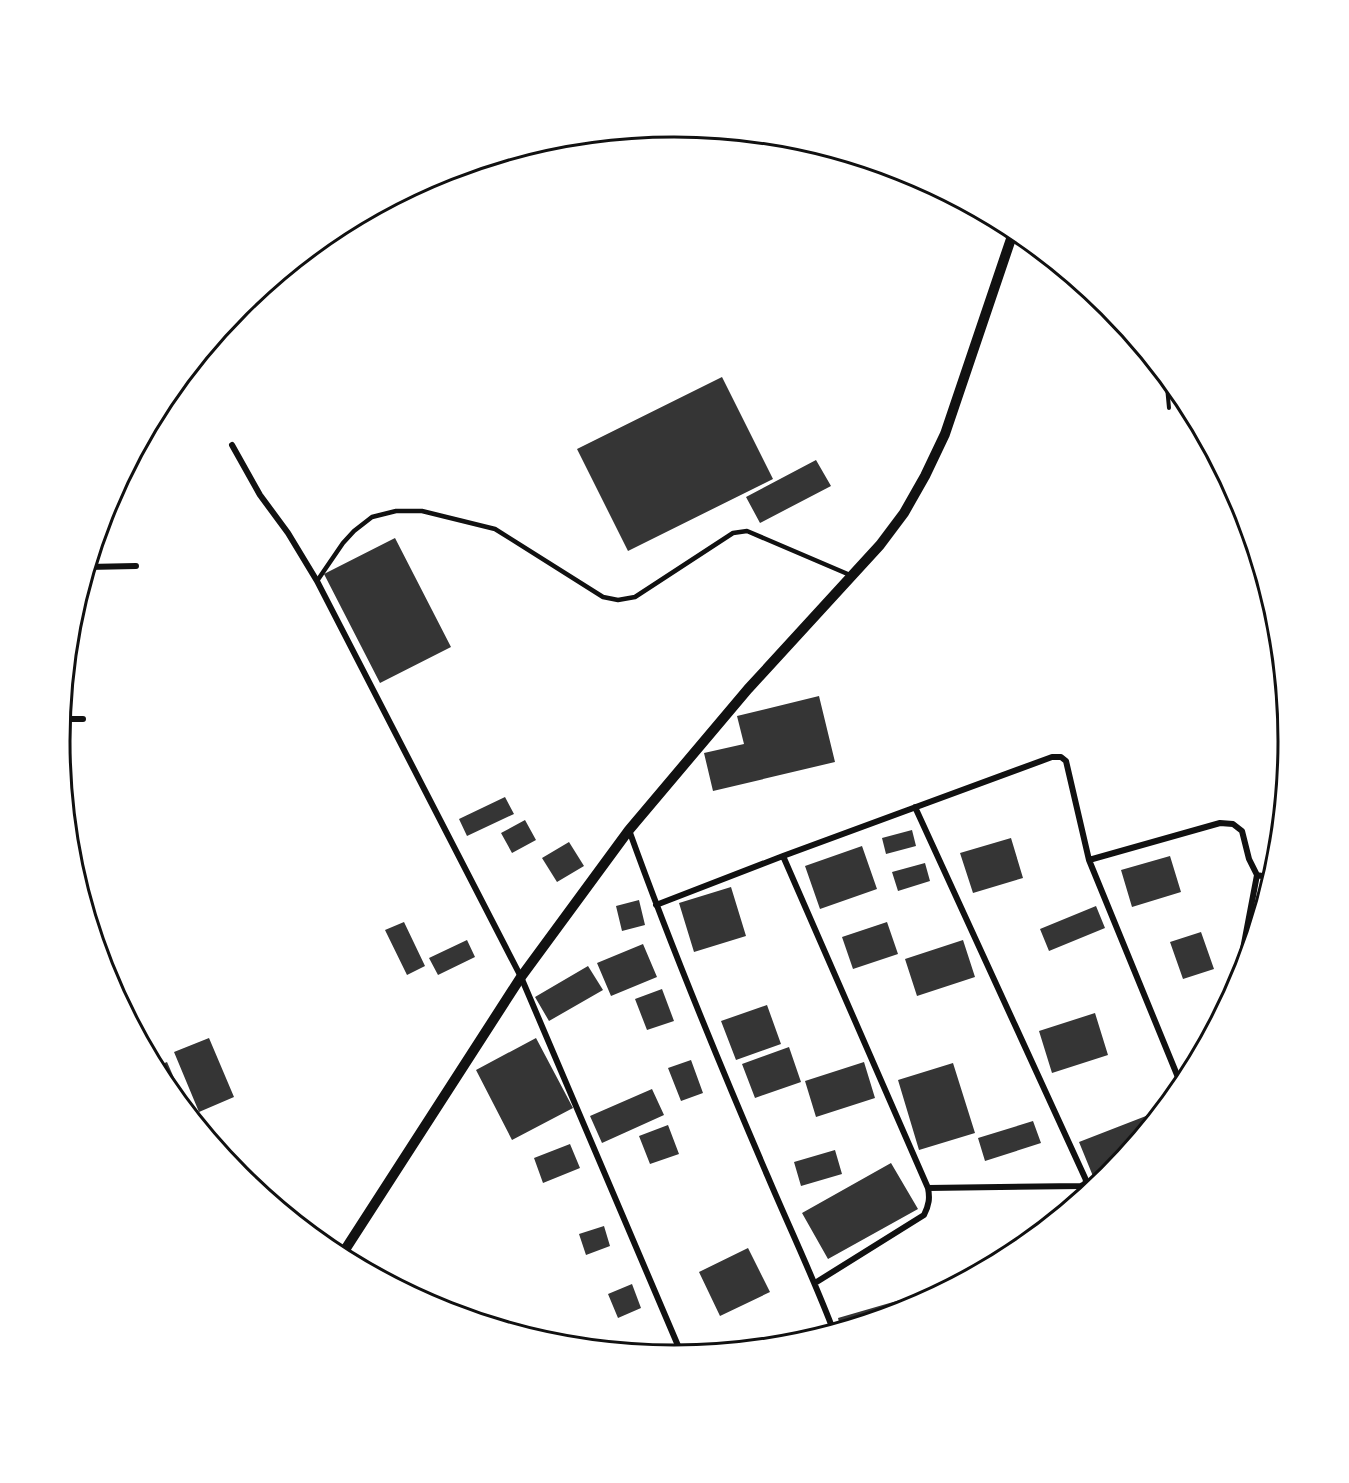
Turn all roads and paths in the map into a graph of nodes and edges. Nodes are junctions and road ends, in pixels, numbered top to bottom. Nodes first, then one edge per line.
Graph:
1 (1011, 240) edge
2 (1168, 393) edge
3 (1169, 408) dead end
4 (232, 445) dead end
5 (136, 566) dead end
6 (97, 567) edge
7 (853, 576) junction
8 (317, 581) junction
9 (71, 719) edge
10 (84, 719) dead end
11 (915, 807) junction
12 (629, 830) junction
13 (783, 856) junction
14 (1089, 860) junction
15 (1257, 875) junction
16 (1263, 876) edge
17 (656, 905) junction
18 (1245, 940) edge
19 (521, 977) junction
20 (1178, 1076) edge
21 (928, 1188) junction
22 (345, 1248) edge
23 (815, 1283) junction
24 (831, 1325) edge
25 (678, 1346) edge

1 - 7 street
2 - 3 path
4 - 8 street
5 - 6 street
7 - 8 lane
7 - 12 street
8 - 19 street
9 - 10 street
11 - 13 street
11 - 14 street
11 - 21 street
12 - 17 street
12 - 19 street
13 - 17 street
13 - 21 street
14 - 15 street
14 - 20 street
15 - 16 street
15 - 18 street
17 - 23 street
19 - 22 street
19 - 25 street
21 - 23 street
23 - 24 street

